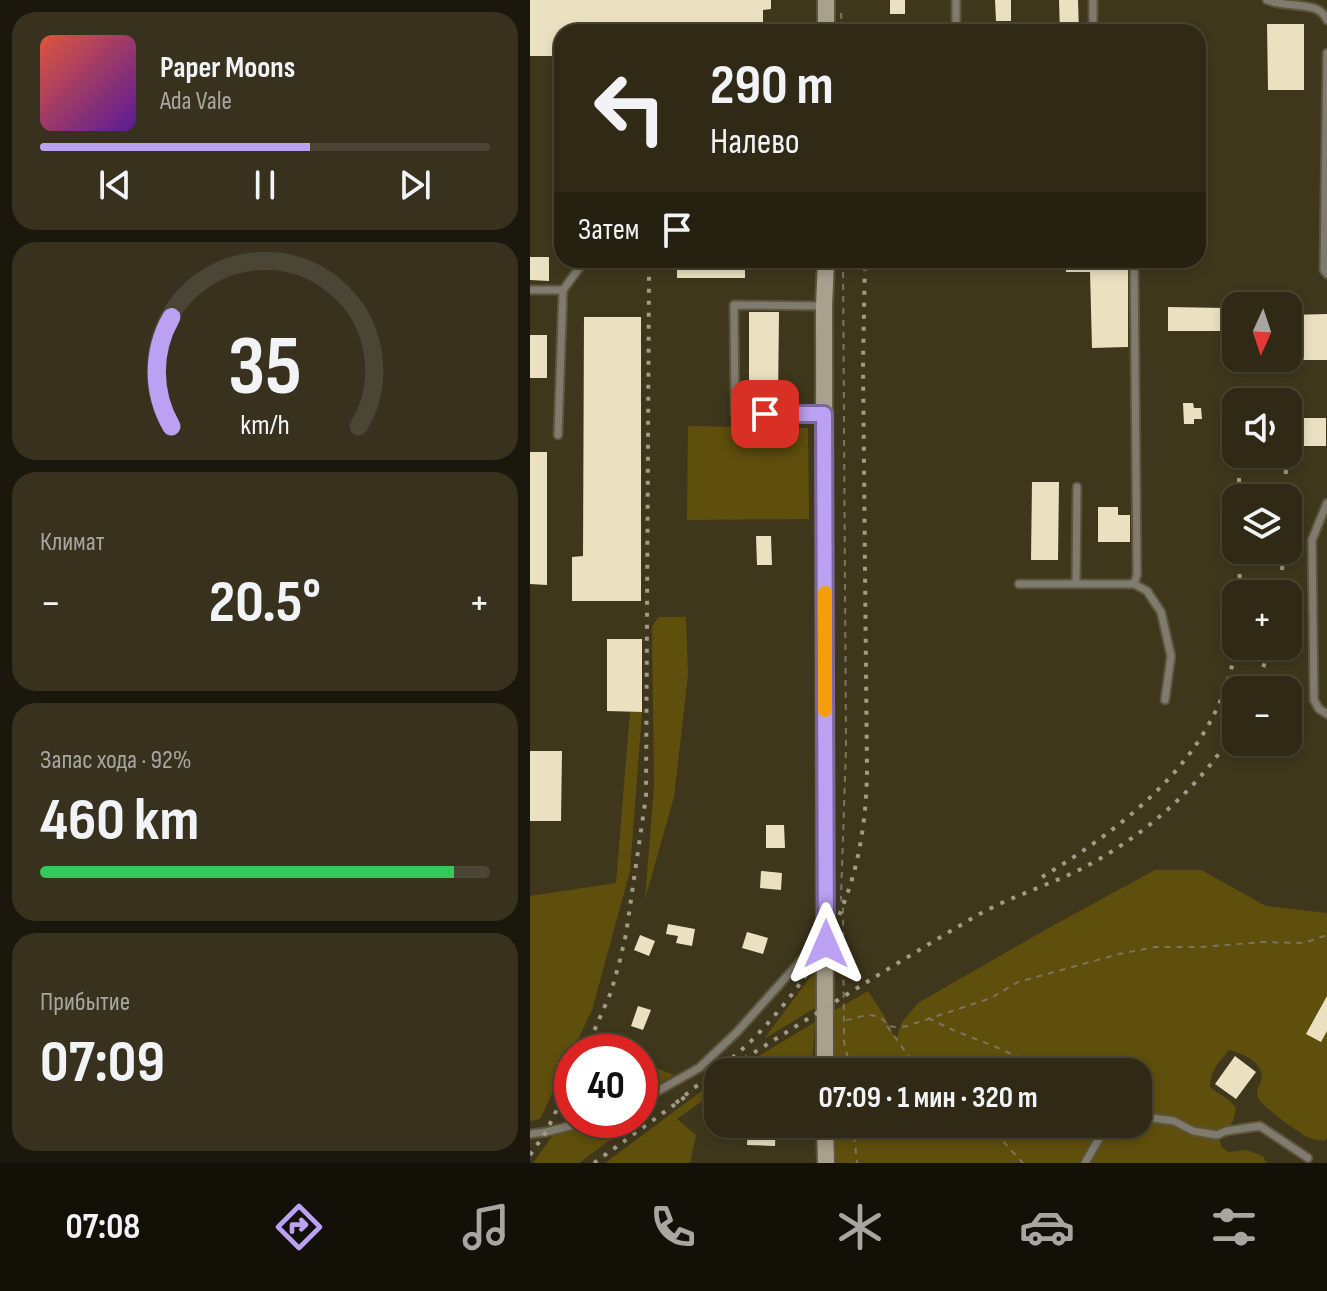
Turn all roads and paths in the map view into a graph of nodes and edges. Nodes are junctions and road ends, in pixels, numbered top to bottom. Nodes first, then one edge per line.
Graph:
1 (826, 0) edge
2 (956, 0) edge
3 (1093, 0) edge
4 (1267, 0) edge
5 (841, 15) dead end
6 (1327, 20) edge
7 (826, 24) edge
8 (842, 24) edge
9 (956, 24) edge
10 (1093, 24) edge
11 (1327, 53) edge
12 (579, 268) edge
13 (826, 268) edge
14 (843, 268) edge
15 (1134, 268) edge
16 (1327, 274) edge
17 (530, 290) edge
18 (563, 290) junction
19 (824, 306) junction
20 (824, 414) junction
21 (558, 435) dead end
22 (1077, 487) dead end
23 (1327, 503) edge
24 (1019, 584) dead end
25 (1076, 584) junction
26 (1134, 584) junction
27 (1165, 700) dead end
28 (1327, 714) edge
29 (826, 933) junction
30 (1327, 935) edge
31 (927, 1018) junction
32 (845, 1020) junction
33 (887, 1025) junction
34 (825, 1058) edge
35 (848, 1058) edge
36 (910, 1058) edge
37 (1020, 1058) edge
38 (658, 1091) edge
39 (1152, 1118) edge
40 (554, 1130) edge
41 (530, 1134) edge
42 (825, 1138) edge
43 (854, 1138) edge
44 (1000, 1138) edge
45 (1099, 1138) edge
46 (1308, 1158) dead end
47 (826, 1163) edge
48 (857, 1163) edge
49 (1023, 1163) edge
50 (1085, 1163) edge

1 - 7 street
2 - 9 lane
3 - 10 lane
4 - 6 lane
5 - 8 path
11 - 16 lane
12 - 18 lane
13 - 19 street
14 - 32 path
15 - 26 lane
17 - 18 lane
18 - 21 lane
19 - 20 street
19 - 20 lane
20 - 29 street
22 - 25 lane
23 - 28 lane
24 - 25 lane
25 - 26 lane
26 - 27 lane
29 - 34 street
29 - 38 lane
30 - 31 path
31 - 33 path
31 - 37 path
32 - 33 path
32 - 35 path
33 - 36 path
39 - 46 lane
40 - 41 lane
42 - 47 street
43 - 48 path
44 - 49 path
45 - 50 lane

